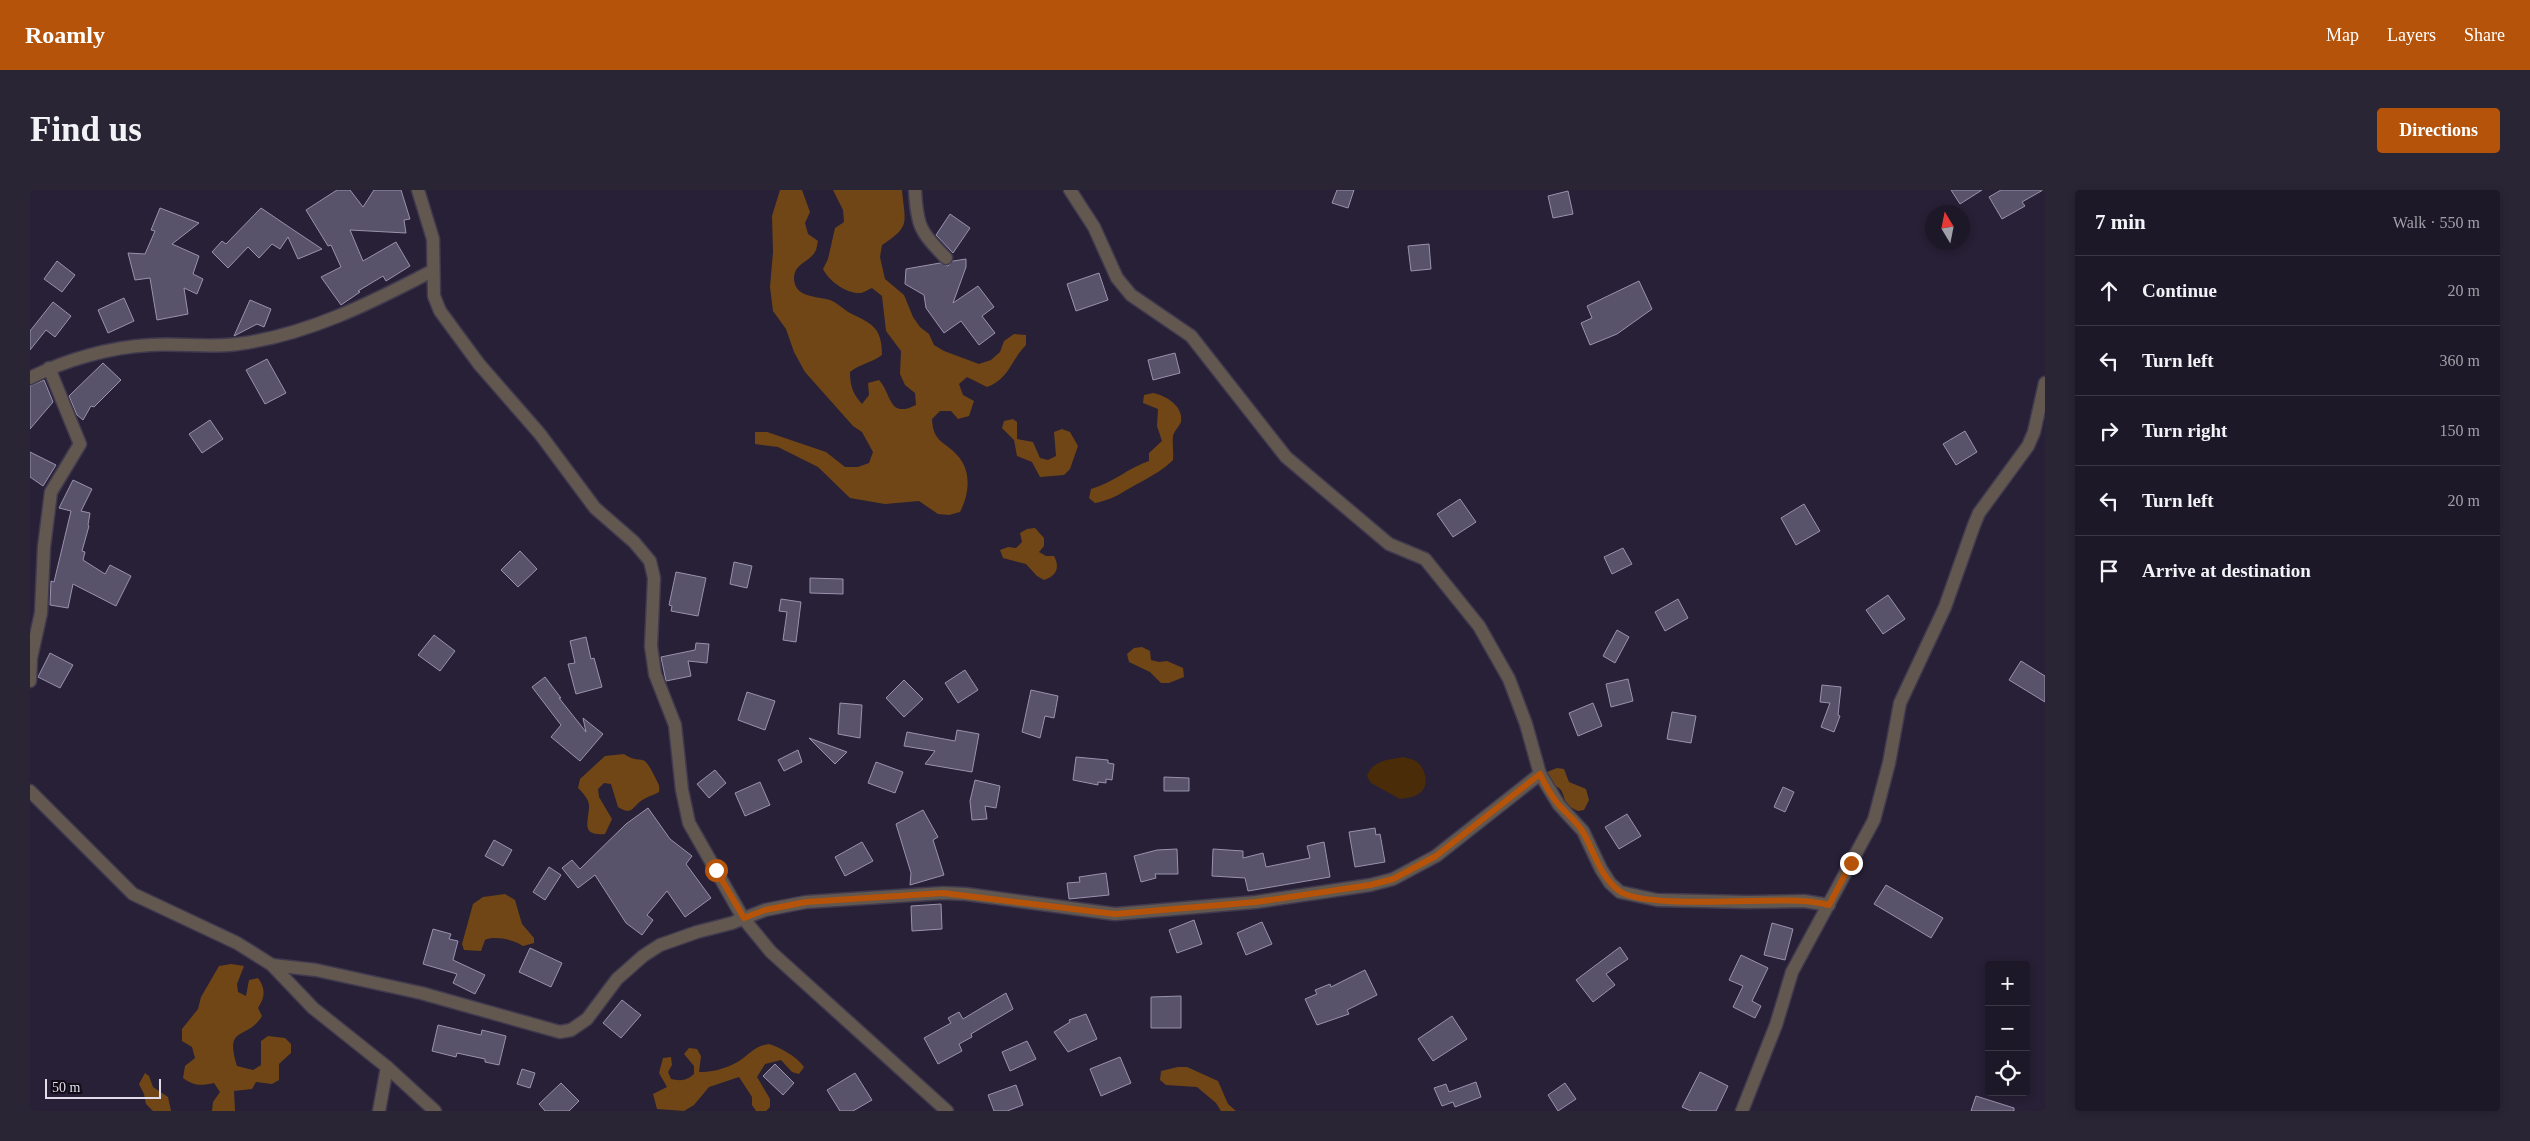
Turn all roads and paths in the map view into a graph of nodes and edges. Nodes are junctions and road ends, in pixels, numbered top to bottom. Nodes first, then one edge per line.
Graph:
1 (418, 190) edge
2 (915, 190) edge
3 (1070, 190) edge
4 (946, 258) dead end
5 (432, 271) junction
6 (49, 368) junction
7 (30, 378) edge
8 (2045, 382) edge
9 (30, 681) edge
10 (1533, 753) junction
11 (1540, 774) junction
12 (1527, 786) junction
13 (32, 794) edge
14 (1829, 905) junction
15 (744, 918) junction
16 (272, 965) junction
17 (387, 1067) junction
18 (379, 1111) edge
19 (436, 1111) edge
20 (947, 1111) edge
21 (1742, 1111) edge

1 - 5 street
2 - 4 street
3 - 10 street
5 - 6 street
5 - 15 street
6 - 7 street
6 - 9 street
8 - 14 street
10 - 11 street
10 - 12 street
11 - 12 street
11 - 14 street
12 - 15 street
13 - 16 street
14 - 21 street
15 - 16 street
15 - 20 street
16 - 17 street
17 - 18 street
17 - 19 street

